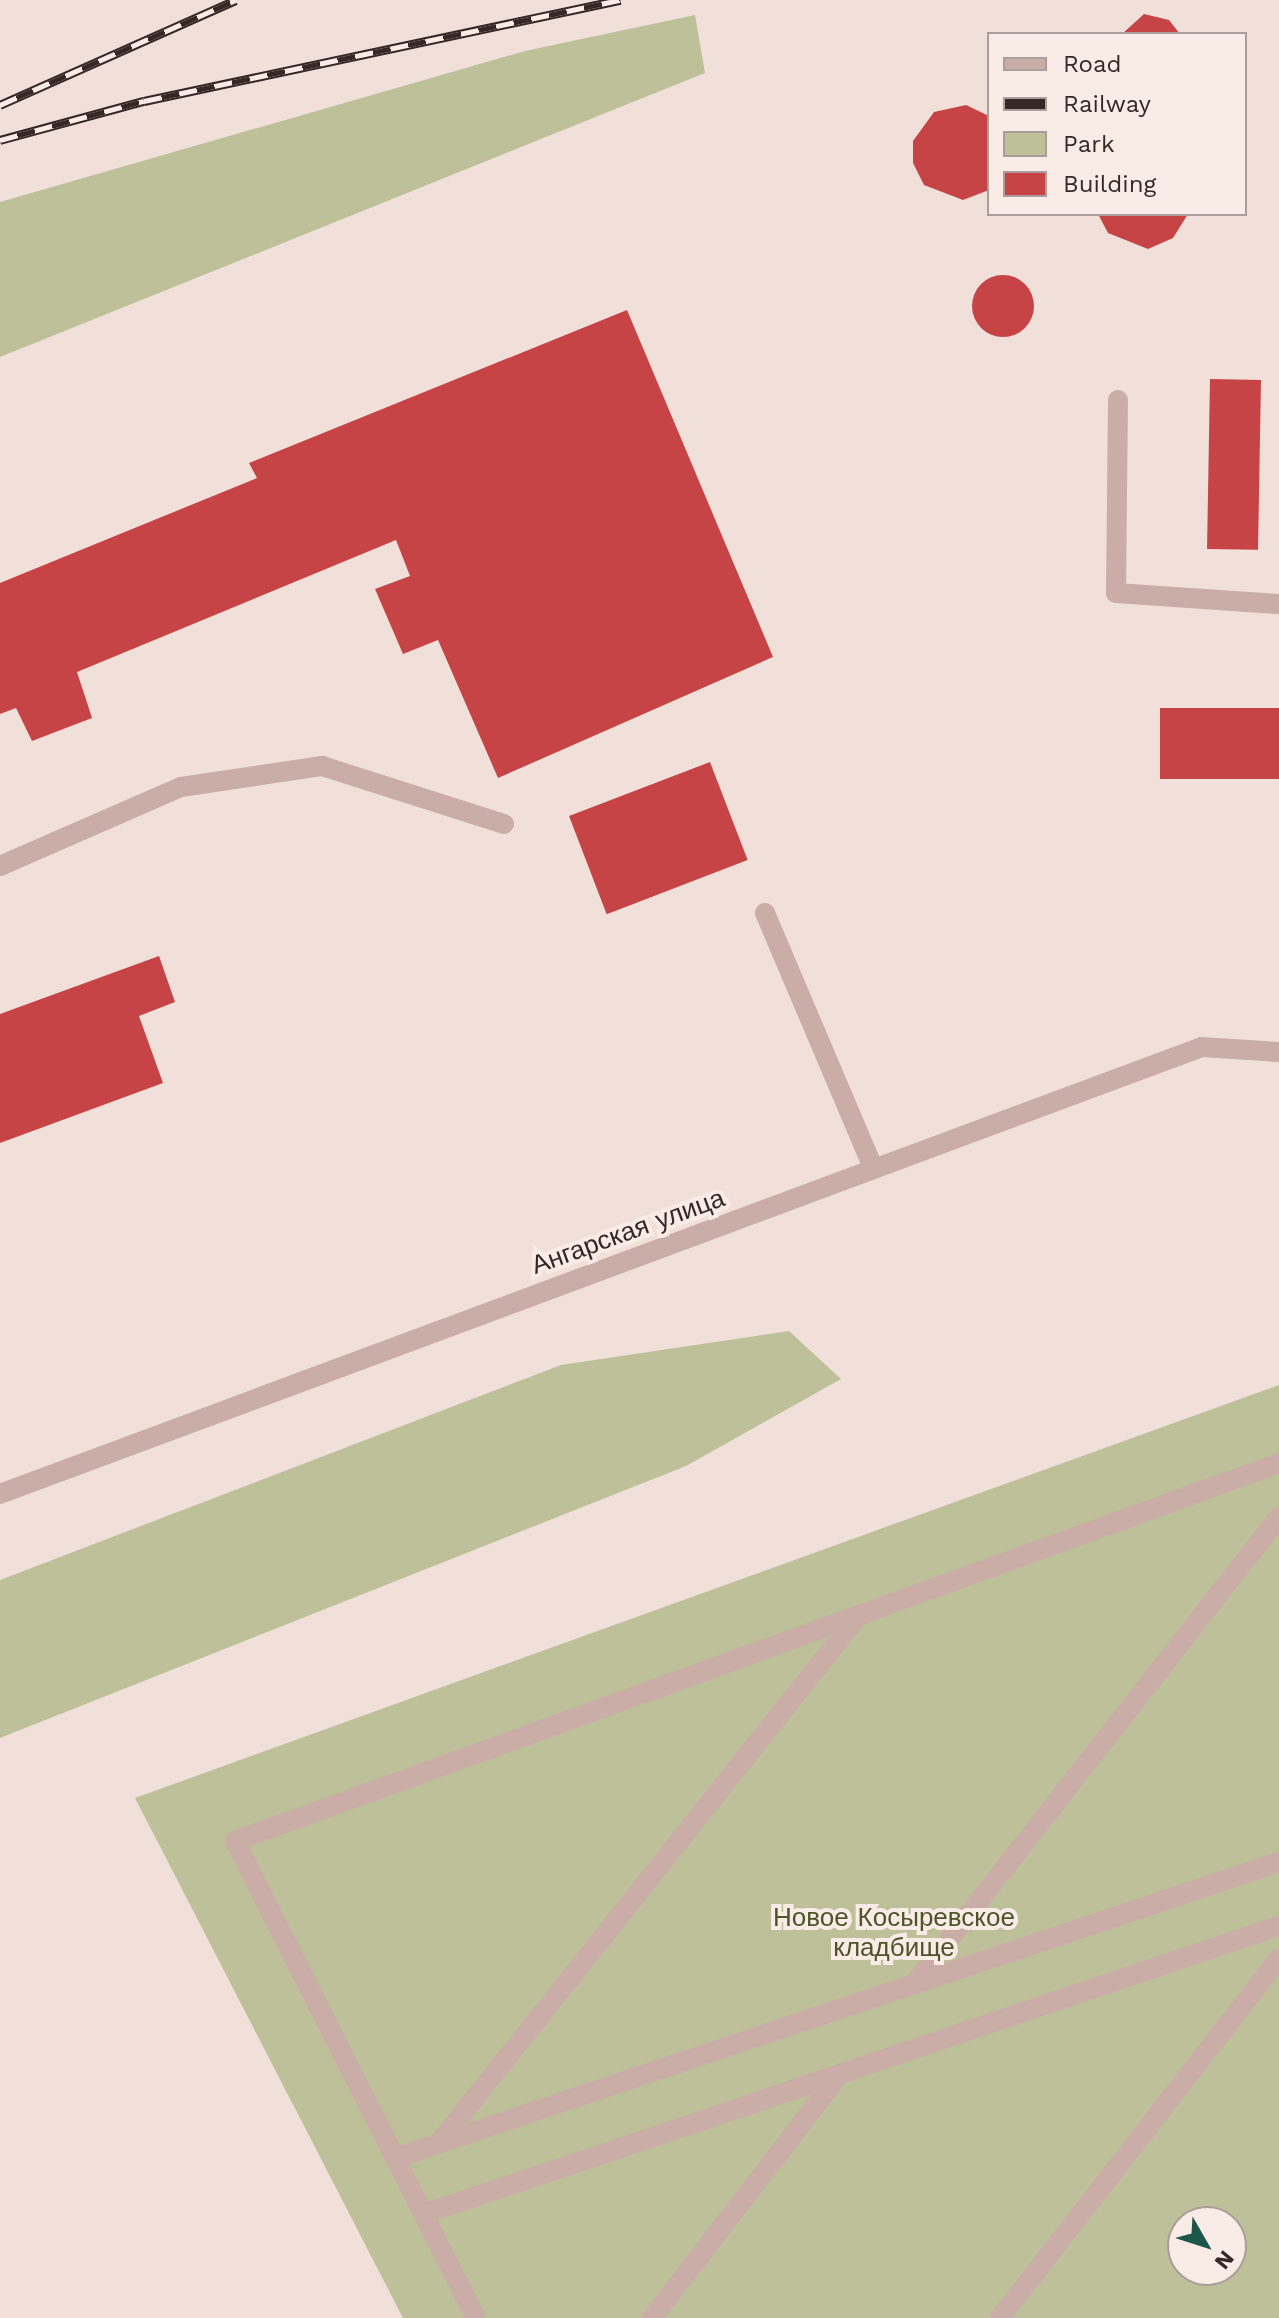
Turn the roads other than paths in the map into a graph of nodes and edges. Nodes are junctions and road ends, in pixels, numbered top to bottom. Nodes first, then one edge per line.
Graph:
1 (1118, 400) dead end
2 (1279, 604) edge
3 (504, 824) dead end
4 (0, 866) edge
5 (765, 913) dead end
6 (1279, 1052) edge
7 (873, 1168) junction
8 (1279, 1463) edge
9 (0, 1494) edge
10 (1279, 1517) edge
11 (859, 1615) junction
12 (1279, 1862) edge
13 (1279, 1926) edge
14 (1279, 1958) edge
15 (915, 1984) junction
16 (841, 2073) junction
17 (439, 2143) junction
18 (395, 2158) junction
19 (424, 2214) junction
20 (476, 2318) edge
21 (652, 2318) edge
22 (1000, 2318) edge

1 - 2 street
3 - 4 street
5 - 7 street
6 - 7 street, Ангарская улица
7 - 9 street, Ангарская улица
8 - 11 street
10 - 15 street
11 - 17 street
11 - 18 street
12 - 15 street
13 - 16 street
14 - 22 street
15 - 17 street
16 - 19 street
16 - 21 street
17 - 18 street
18 - 19 street
19 - 20 street

